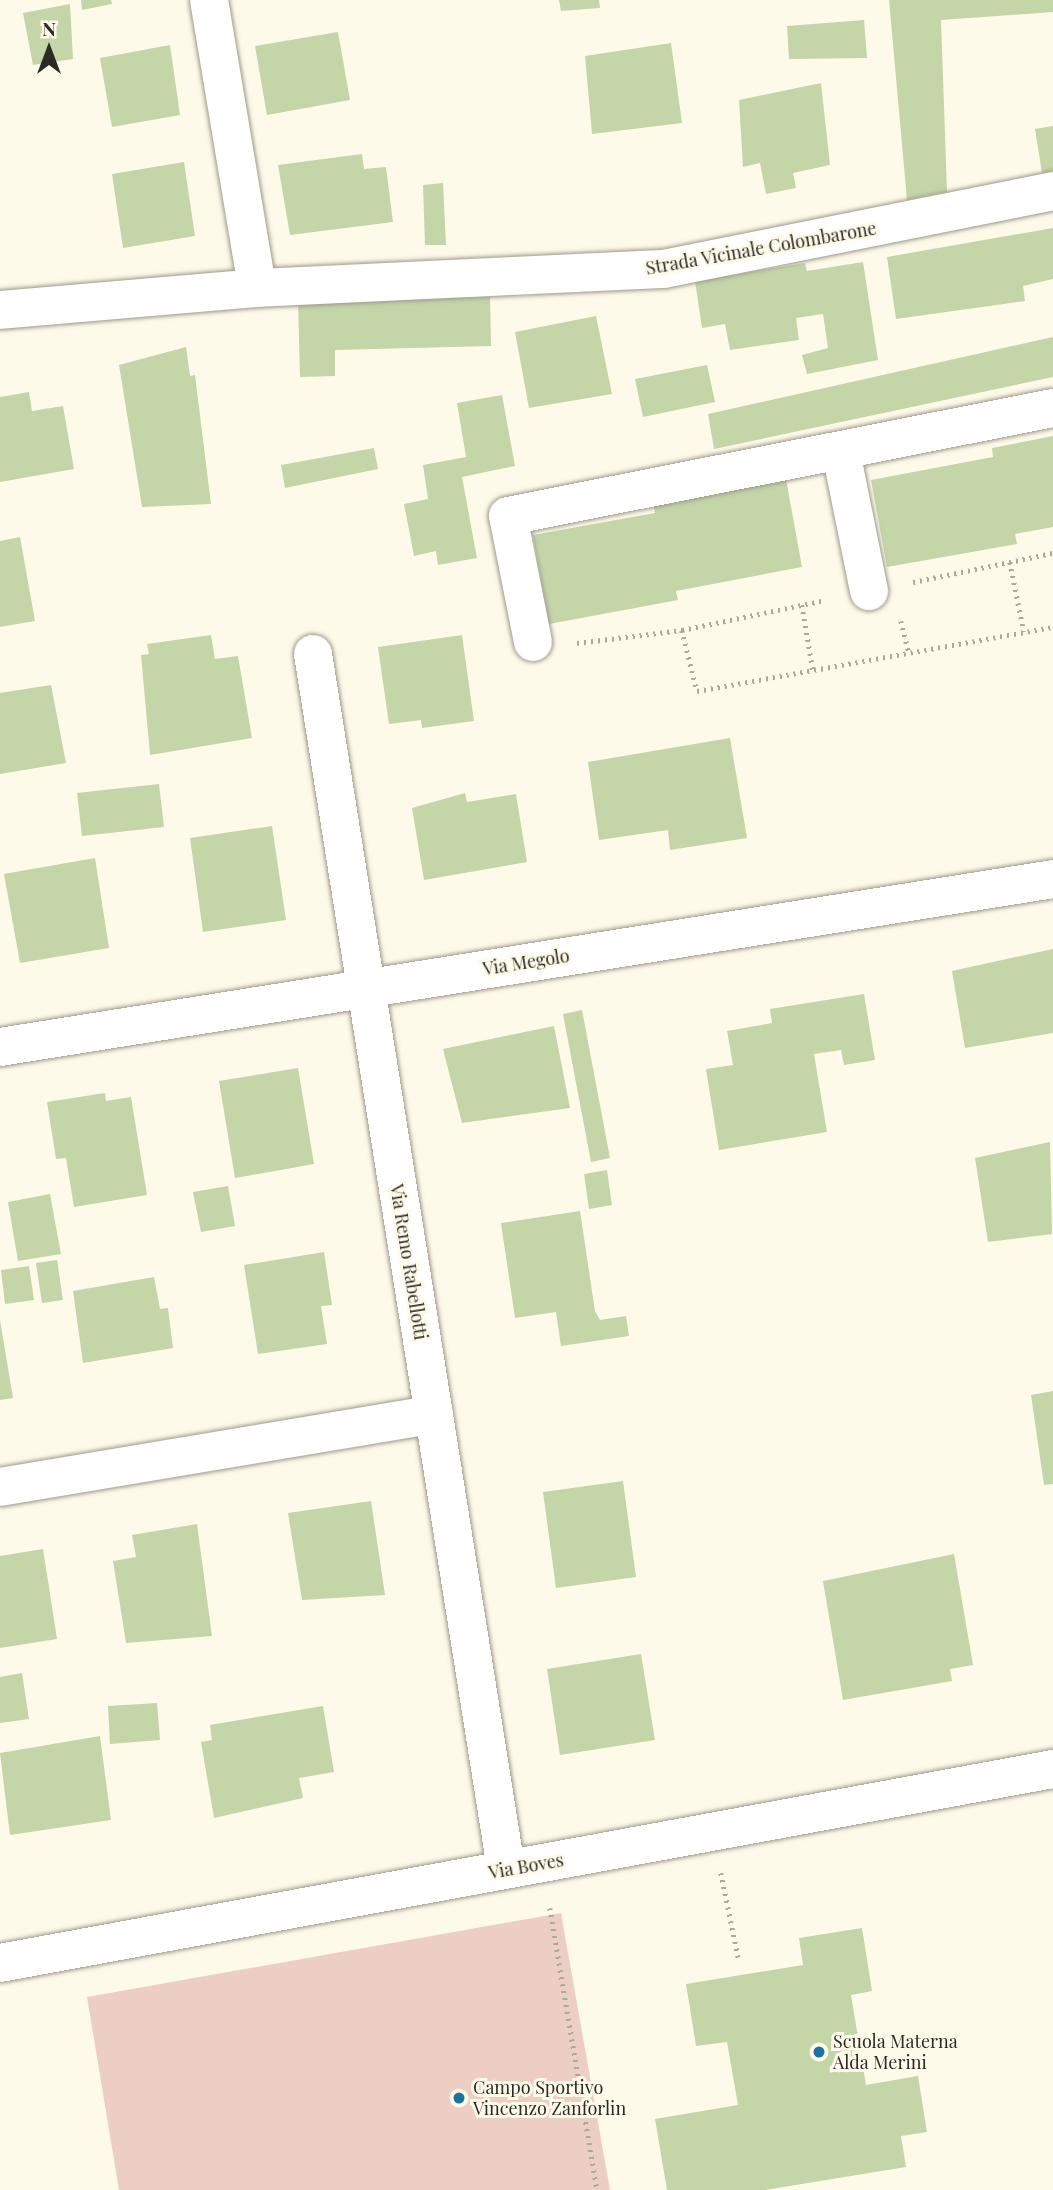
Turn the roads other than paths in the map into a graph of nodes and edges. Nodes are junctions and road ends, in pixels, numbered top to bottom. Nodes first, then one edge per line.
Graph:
1 (209, 0) edge
2 (1053, 191) edge
3 (257, 288) junction
4 (0, 310) edge
5 (1053, 408) edge
6 (841, 452) junction
7 (869, 590) dead end
8 (533, 642) road end
9 (313, 654) dead end
10 (1053, 879) edge
11 (366, 988) junction
12 (0, 1047) edge
13 (434, 1415) junction
14 (0, 1487) edge
15 (1053, 1769) edge
16 (506, 1870) junction
17 (0, 1963) edge

1 - 3 street
2 - 3 street, Strada Vicinale Colombarone
3 - 4 street, Strada Vicinale Colombarone
5 - 6 street
6 - 7 street
6 - 8 street
9 - 11 street, Via Remo Rabellotti
10 - 11 street, Via Megolo
11 - 12 street, Via Megolo
11 - 13 street, Via Remo Rabellotti
13 - 14 street
13 - 16 street, Via Remo Rabellotti
15 - 16 street, Via Boves
16 - 17 street, Via Boves

